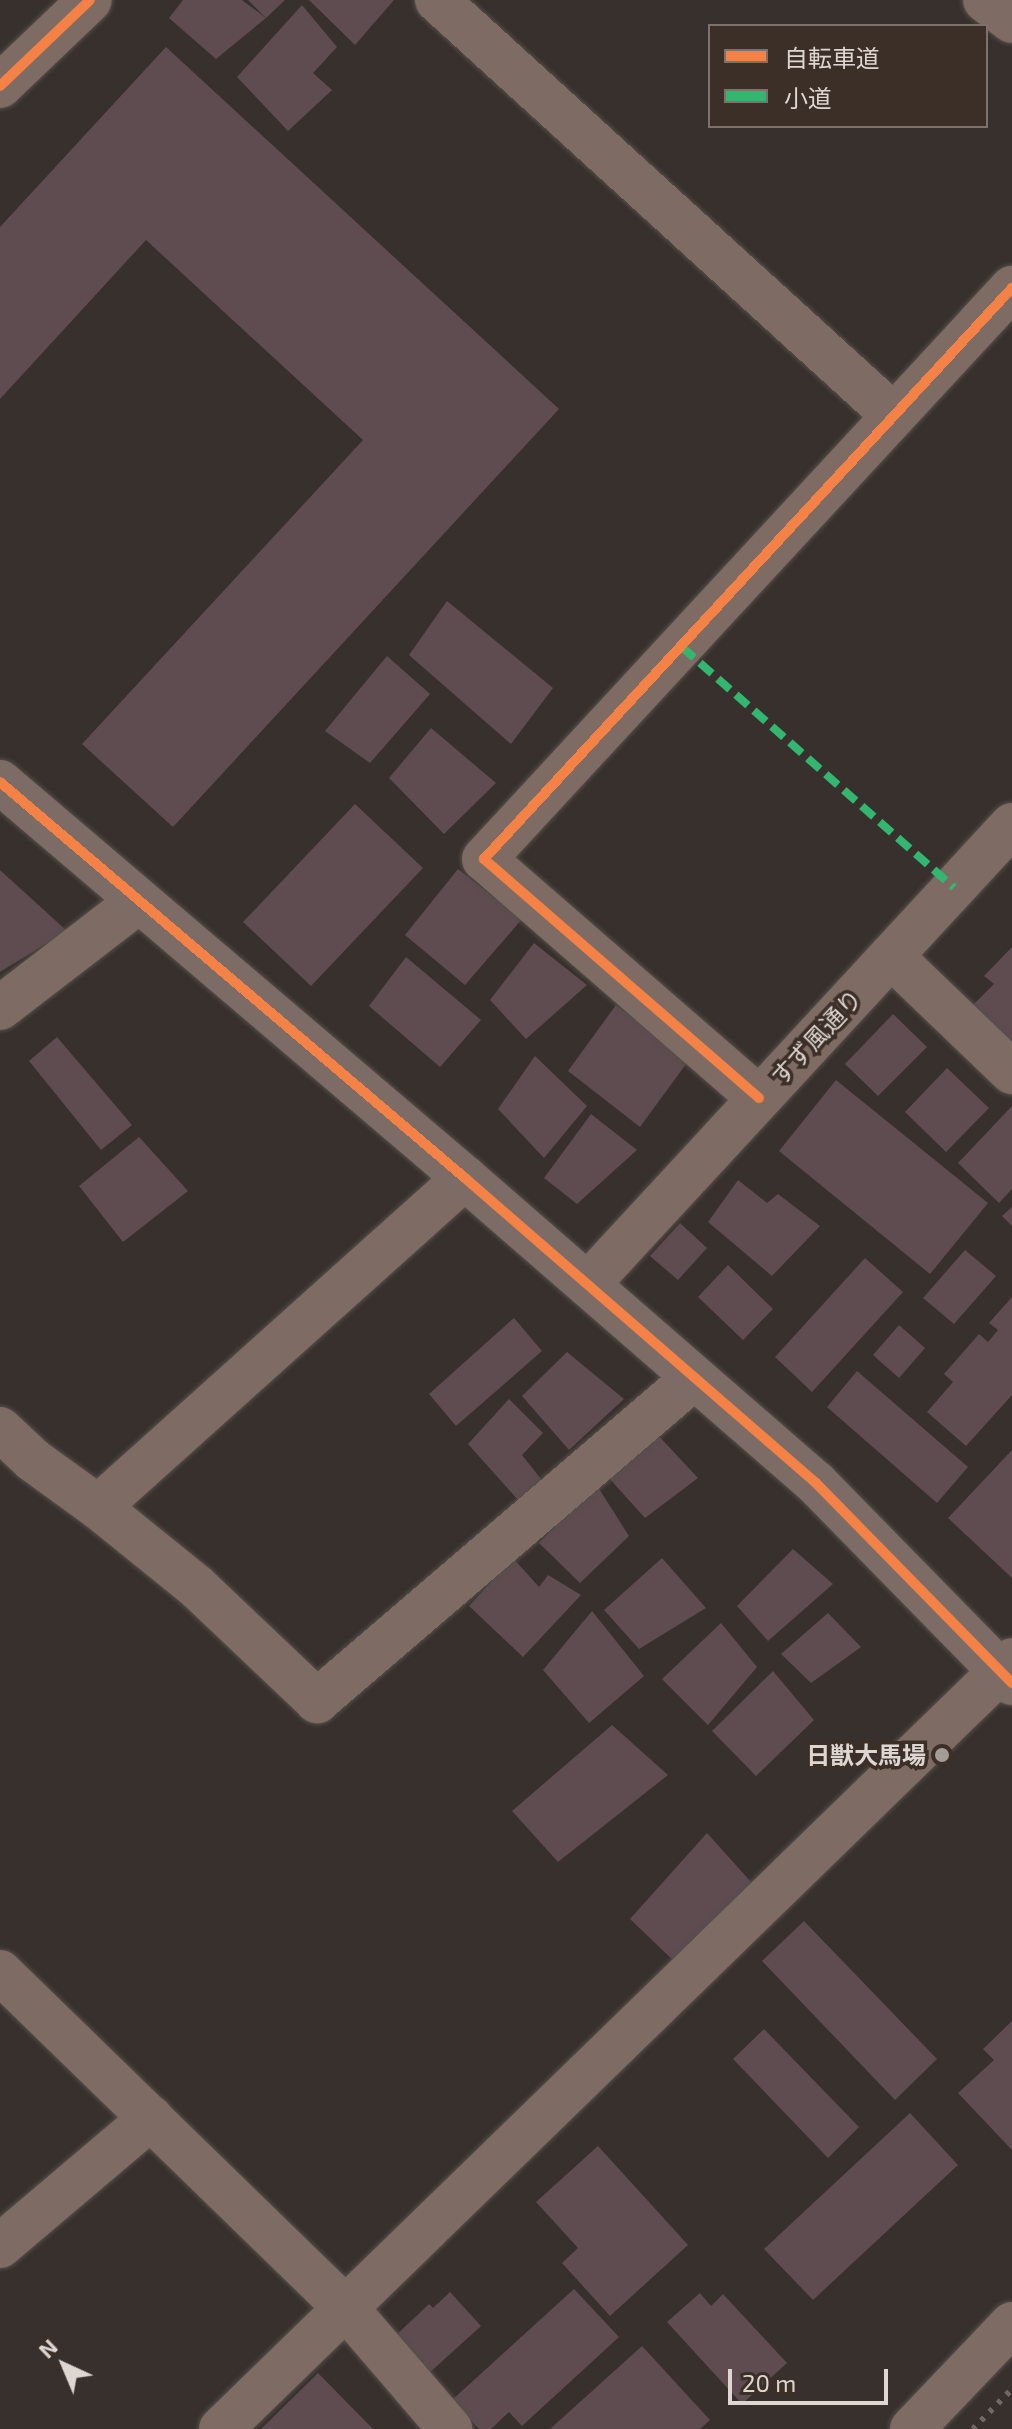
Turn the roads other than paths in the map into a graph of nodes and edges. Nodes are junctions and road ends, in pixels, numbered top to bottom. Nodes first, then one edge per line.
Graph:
1 (90, 0) edge
2 (437, 0) edge
3 (985, 0) edge
4 (1012, 21) edge
5 (0, 86) edge
6 (1012, 288) edge
7 (893, 415) junction
8 (0, 782) edge
9 (1012, 825) edge
10 (139, 901) junction
11 (891, 956) junction
12 (0, 1008) edge
13 (1012, 1072) edge
14 (759, 1098) junction
15 (465, 1178) junction
16 (588, 1284) junction
17 (694, 1378) junction
18 (0, 1429) edge
19 (98, 1507) junction
20 (1009, 1672) edge
21 (0, 1972) edge
22 (151, 2118) junction
23 (0, 2246) edge
24 (346, 2308) junction
25 (1012, 2324) edge
26 (221, 2429) edge
27 (450, 2429) edge
28 (912, 2429) edge

1 - 5 street
2 - 7 street
3 - 4 street
6 - 7 street
7 - 14 street
8 - 10 main road
9 - 11 street, すず風通り
10 - 12 street
10 - 15 main road
11 - 13 street
11 - 14 street, すず風通り
14 - 16 street, すず風通り
15 - 16 main road
15 - 19 street
16 - 17 main road
17 - 19 street
17 - 20 main road
18 - 19 street
20 - 24 street
21 - 22 street
22 - 23 street
22 - 24 street
24 - 26 street
24 - 27 street
25 - 28 street

